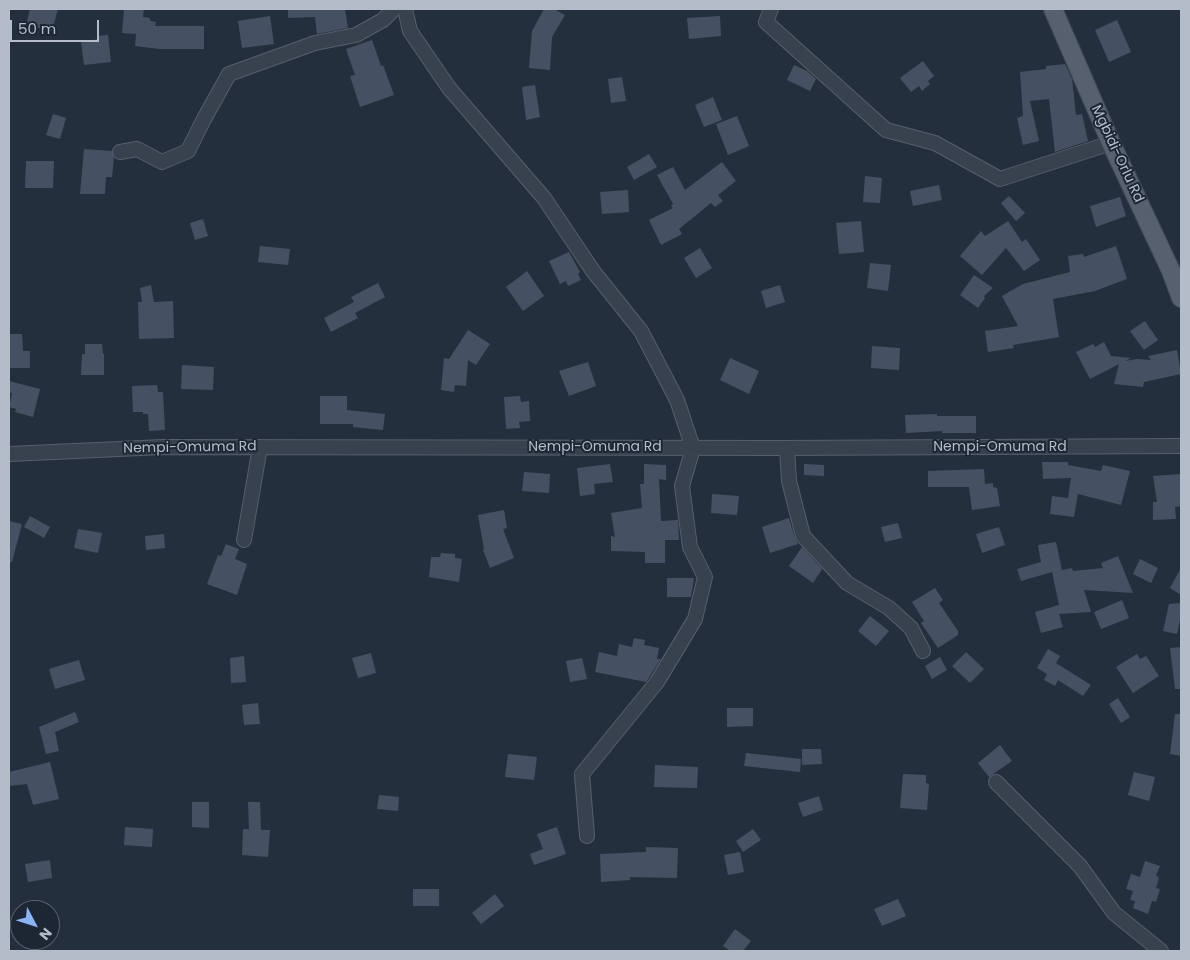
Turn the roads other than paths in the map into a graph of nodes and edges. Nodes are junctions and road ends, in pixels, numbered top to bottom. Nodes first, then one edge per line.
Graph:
1 (394, 9) edge
2 (405, 9) edge
3 (771, 9) edge
4 (1057, 14) edge
5 (1111, 143) junction
6 (120, 152) dead end
7 (1181, 298) edge
8 (1181, 446) edge
9 (260, 447) junction
10 (692, 448) junction
11 (787, 448) junction
12 (9, 454) edge
13 (244, 540) dead end
14 (922, 651) dead end
15 (996, 782) dead end
16 (587, 836) dead end
17 (1161, 951) edge

1 - 6 street
2 - 10 street
3 - 5 street
4 - 5 main road, Mgbidi-Orlu Rd
5 - 7 main road, Mgbidi-Orlu Rd
8 - 11 street, Nempi-Omuma Rd
9 - 10 street, Nempi-Omuma Rd
9 - 12 street, Nempi-Omuma Rd
9 - 13 street
10 - 11 street, Nempi-Omuma Rd
10 - 16 street
11 - 14 street
15 - 17 street

